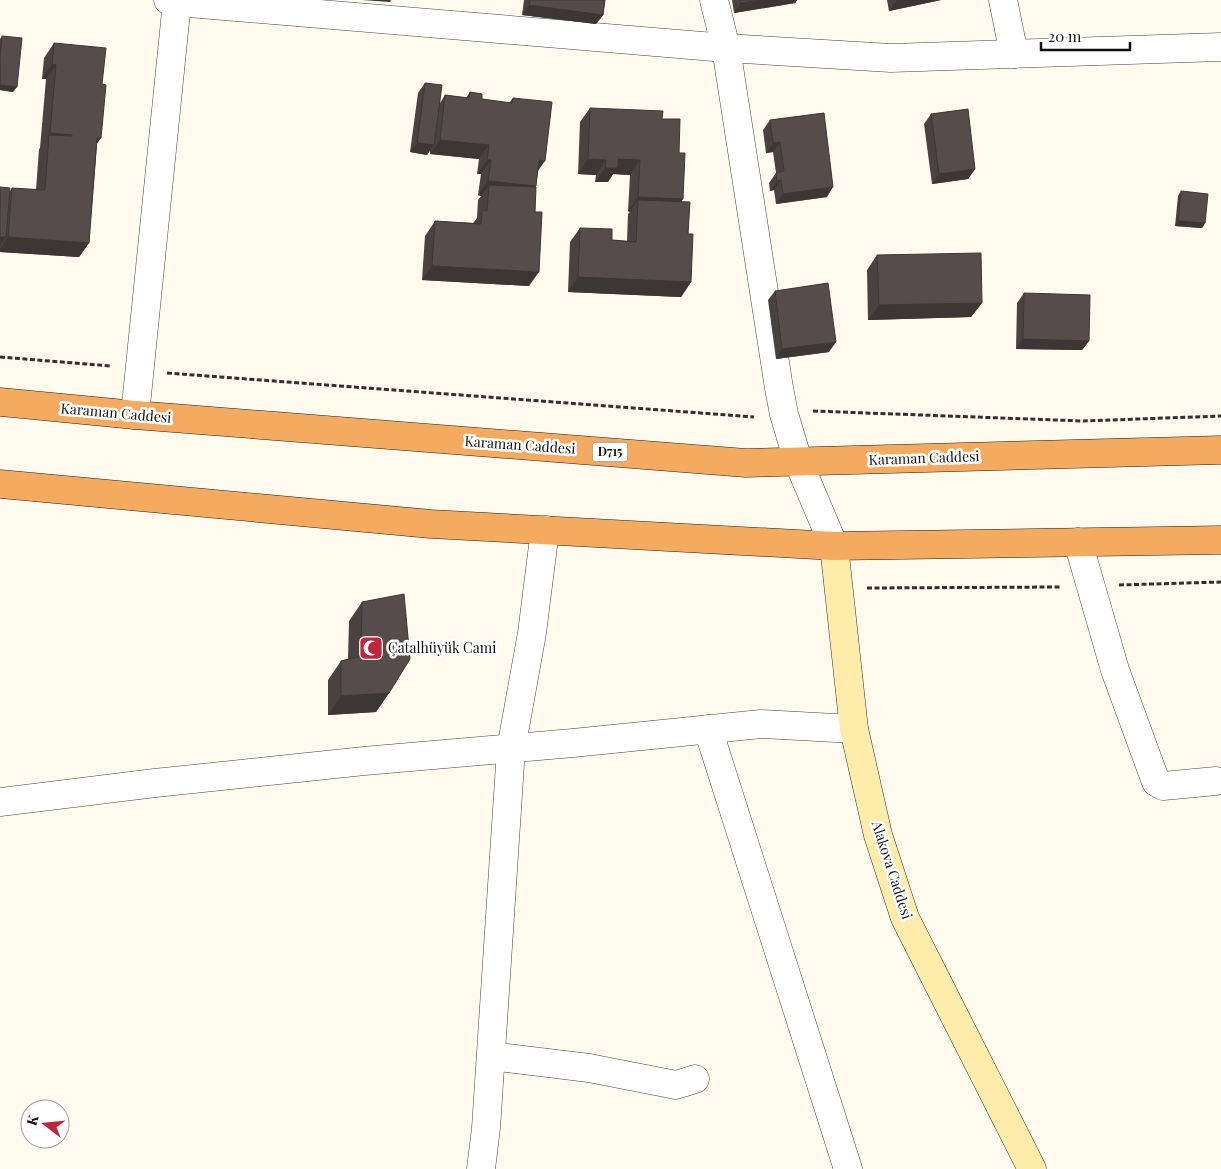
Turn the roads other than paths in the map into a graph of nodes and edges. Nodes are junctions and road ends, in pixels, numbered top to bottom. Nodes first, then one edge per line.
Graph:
1 (714, 0) edge
2 (1003, 0) edge
3 (173, 1) edge
4 (291, 6) edge
5 (1221, 47) edge
6 (726, 48) junction
7 (1014, 54) junction
8 (0, 402) edge
9 (135, 415) junction
10 (1221, 450) edge
11 (798, 461) junction
12 (0, 484) edge
13 (544, 530) junction
14 (1221, 540) edge
15 (1078, 542) junction
16 (834, 546) junction
17 (708, 729) junction
18 (854, 729) junction
19 (511, 749) junction
20 (1216, 781) dead end
21 (0, 802) edge
22 (491, 1056) junction
23 (694, 1079) dead end
24 (481, 1169) edge
25 (848, 1169) edge
26 (1032, 1169) edge

1 - 6 street
2 - 7 street
3 - 4 street
3 - 9 street
4 - 6 street
5 - 7 street
6 - 7 street
6 - 11 street
8 - 9 highway, Karaman Caddesi / D715
9 - 11 highway, Karaman Caddesi / D715
10 - 11 highway, Karaman Caddesi / D715
11 - 16 street
12 - 13 highway
13 - 16 highway
13 - 19 street
14 - 15 highway
15 - 16 highway
15 - 20 street
16 - 18 main road, Alakova Caddesi
17 - 18 street
17 - 19 street
17 - 25 street
18 - 26 main road, Alakova Caddesi
19 - 21 street
19 - 22 street
22 - 23 street
22 - 24 street

